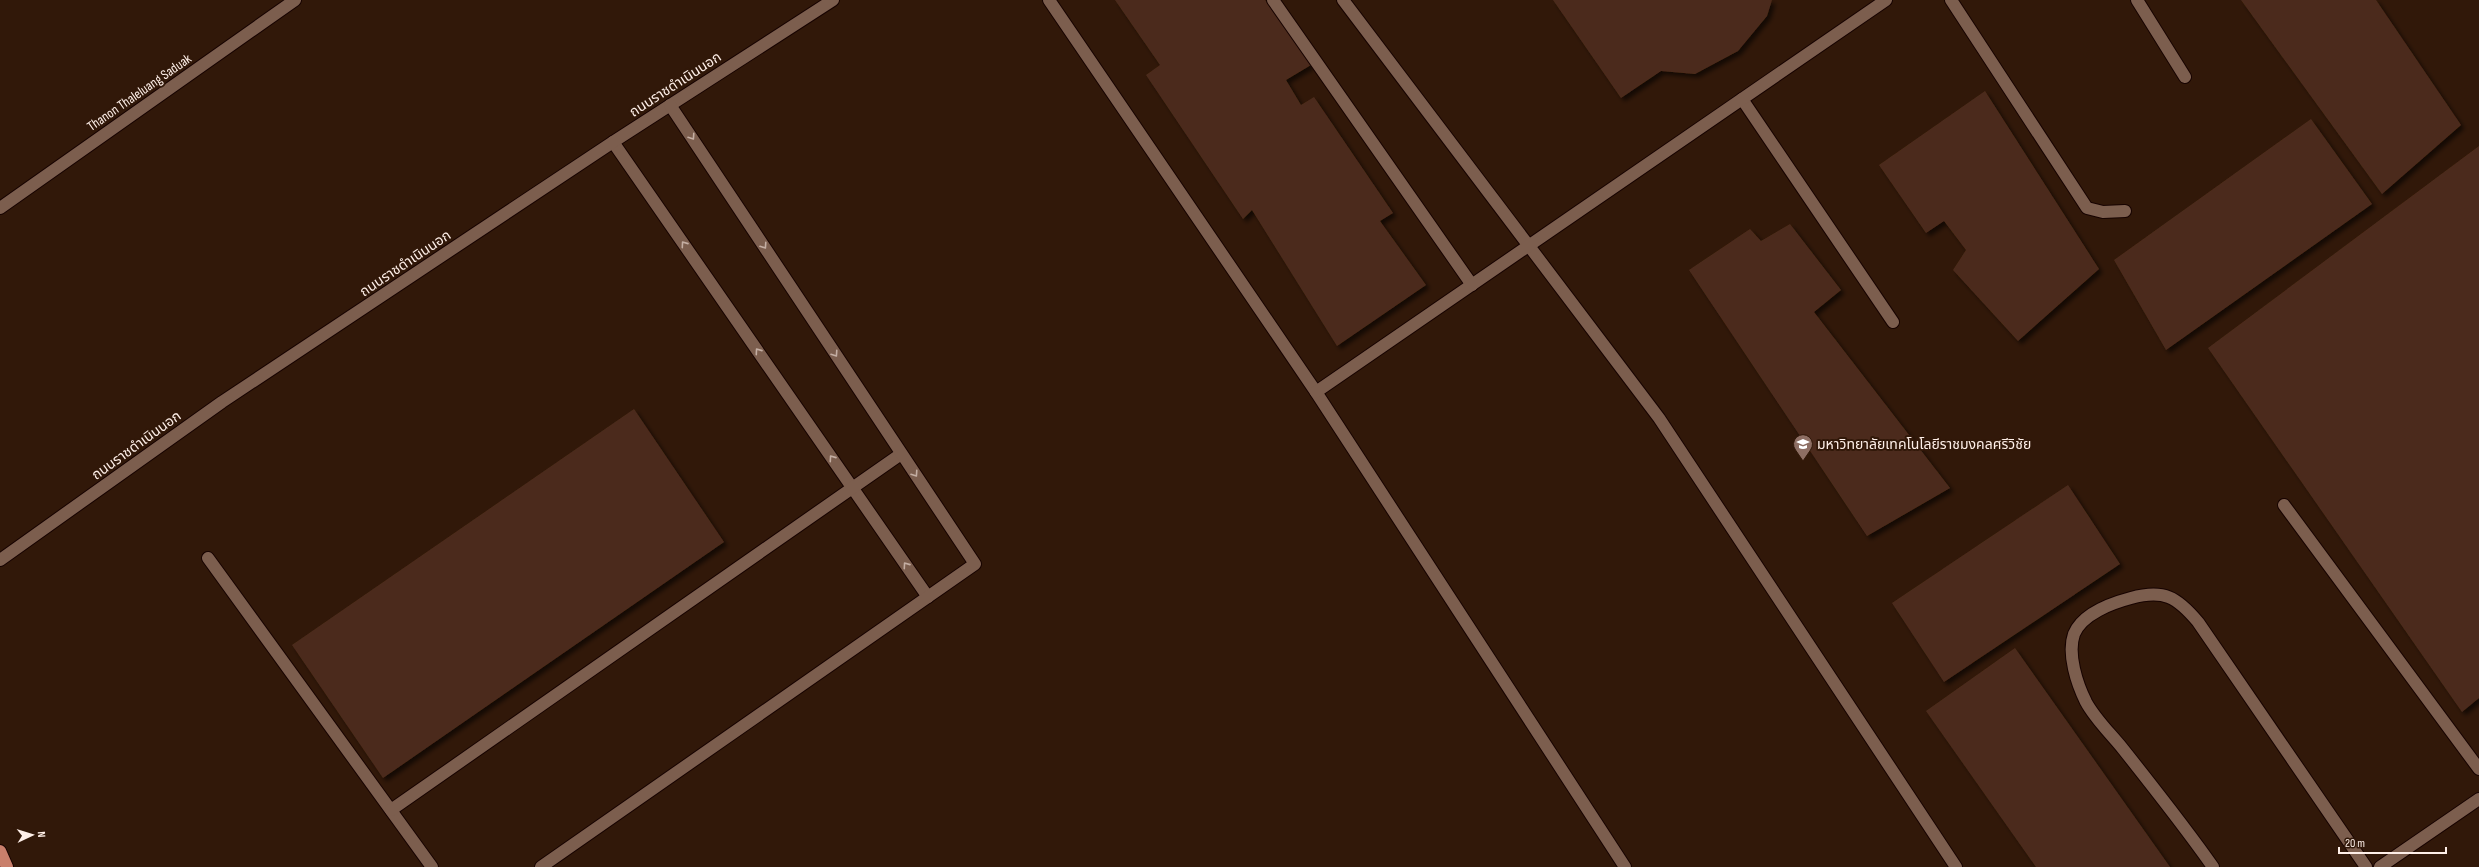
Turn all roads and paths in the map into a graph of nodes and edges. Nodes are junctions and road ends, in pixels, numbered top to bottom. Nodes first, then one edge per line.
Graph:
1 (295, 0) edge
2 (833, 0) edge
3 (1049, 0) edge
4 (1273, 0) edge
5 (1343, 0) edge
6 (1886, 0) edge
7 (1951, 0) edge
8 (2137, 0) edge
9 (2185, 77) dead end
10 (1742, 99) junction
11 (670, 105) junction
12 (613, 142) junction
13 (0, 208) edge
14 (2124, 211) dead end
15 (1528, 247) junction
16 (1472, 285) junction
17 (1894, 322) dead end
18 (1316, 392) junction
19 (902, 454) junction
20 (853, 488) junction
21 (2284, 505) dead end
22 (208, 558) dead end
23 (0, 560) edge
24 (928, 597) junction
25 (2479, 770) edge
26 (2479, 799) edge
27 (391, 810) junction
28 (0, 851) edge
29 (7, 867) edge
30 (432, 867) edge
31 (541, 867) edge
32 (1625, 867) edge
33 (1956, 867) edge
34 (2213, 867) edge
35 (2366, 867) edge
36 (2380, 867) edge

1 - 13 street, Thanon Thaleluang Saduak
2 - 11 street, ถนนราชดำเนินนอก
3 - 18 street
4 - 16 street
5 - 15 street
6 - 10 street
7 - 14 street
8 - 9 street
10 - 15 street
10 - 17 street
11 - 12 street, ถนนราชดำเนินนอก
11 -> 19 street
20 -> 12 street
12 - 23 street, ถนนราชดำเนินนอก
15 - 16 street
15 - 33 street
16 - 18 street
18 - 32 street
19 - 20 street
19 -> 24 street
24 -> 20 street
20 - 27 street
21 - 25 street
22 - 27 street
24 - 31 street
26 - 36 street
27 - 30 street
28 - 29 main road
34 - 35 street

